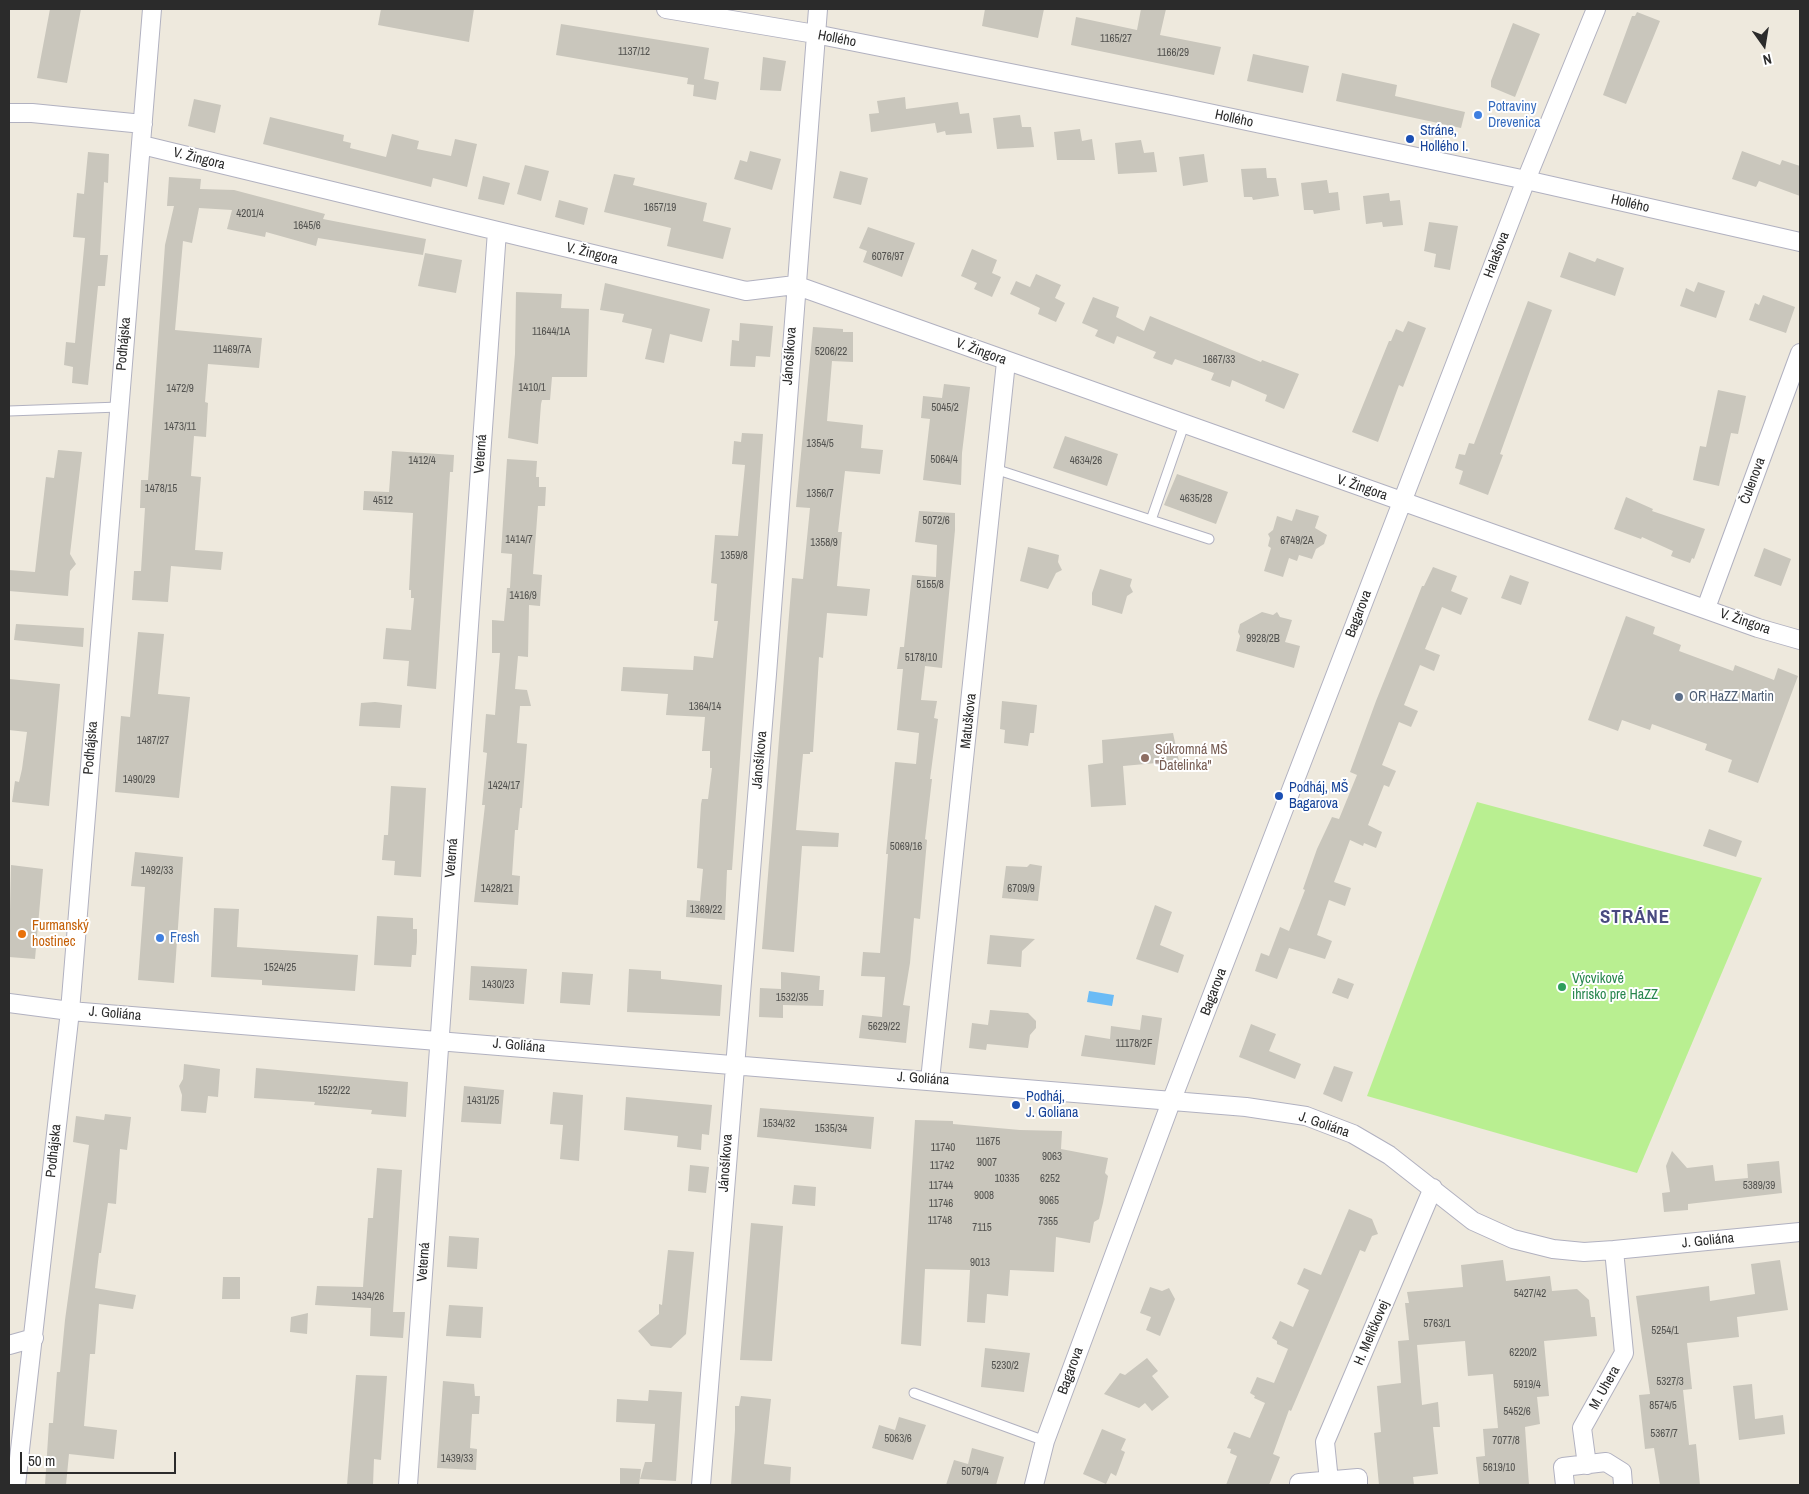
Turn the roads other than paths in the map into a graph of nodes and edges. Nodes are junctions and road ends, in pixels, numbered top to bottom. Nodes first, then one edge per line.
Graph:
1 (152, 9) edge
2 (666, 9) edge
3 (818, 9) edge
4 (1596, 9) edge
5 (814, 34) junction
6 (9, 113) edge
7 (143, 124) junction
8 (142, 145) junction
9 (1526, 180) junction
10 (497, 230) junction
11 (1800, 242) edge
12 (795, 285) junction
13 (1800, 353) edge
14 (1006, 362) junction
15 (119, 407) junction
16 (9, 411) edge
17 (1184, 425) junction
18 (995, 469) junction
19 (1402, 502) junction
20 (1150, 520) junction
21 (1209, 539) dead end
22 (1706, 608) junction
23 (1800, 640) edge
24 (9, 1003) edge
25 (70, 1011) junction
26 (440, 1040) junction
27 (734, 1063) junction
28 (930, 1080) junction
29 (1172, 1102) junction
30 (1433, 1188) junction
31 (1800, 1232) edge
32 (1614, 1250) junction
33 (34, 1338) junction
34 (9, 1345) edge
35 (914, 1393) dead end
36 (1045, 1441) junction
37 (1587, 1464) junction
38 (1329, 1481) junction
39 (16, 1485) edge
40 (408, 1485) edge
41 (701, 1485) edge
42 (1034, 1485) edge
43 (1300, 1485) edge
44 (1358, 1485) edge
45 (1565, 1485) edge
46 (1623, 1485) edge

1 - 7 street, Podhájska
2 - 5 street, Hollého
3 - 5 street, Jánošíkova
4 - 9 street, Halašova
5 - 9 street, Hollého
5 - 12 street, Jánošíkova
6 - 7 street
7 - 8 street, Podhájska
8 - 10 street, V. Žingora
8 - 15 street, Podhájska
9 - 11 street, Hollého
9 - 19 street, Halašova
10 - 12 street, V. Žingora
10 - 26 street, Veterná
12 - 14 street, V. Žingora
12 - 27 street, Jánošíkova
13 - 22 street, Čulenova
14 - 17 street, V. Žingora
14 - 18 street, Matuškova
15 - 16 lane
15 - 25 street, Podhájska
17 - 19 street, V. Žingora
17 - 20 lane
18 - 20 lane
18 - 28 street, Matuškova
19 - 22 street, V. Žingora
19 - 29 street, Bagarova
20 - 21 lane
22 - 23 street, V. Žingora
24 - 25 street, J. Goliána
25 - 26 street, J. Goliána
25 - 33 street, Podhájska
26 - 27 street, J. Goliána
26 - 40 street, Veterná
27 - 28 street, J. Goliána
27 - 41 street, Jánošíkova
28 - 29 street, J. Goliána
29 - 30 street, J. Goliána
29 - 36 street, Bagarova
30 - 32 street, J. Goliána
30 - 38 street, H. Meličkovej
31 - 32 street, J. Goliána
32 - 37 street, M. Uhera
33 - 34 street
33 - 39 street, Podhájska
35 - 36 lane
36 - 42 street, Bagarova
37 - 45 street
37 - 46 street
38 - 43 street
38 - 44 street

